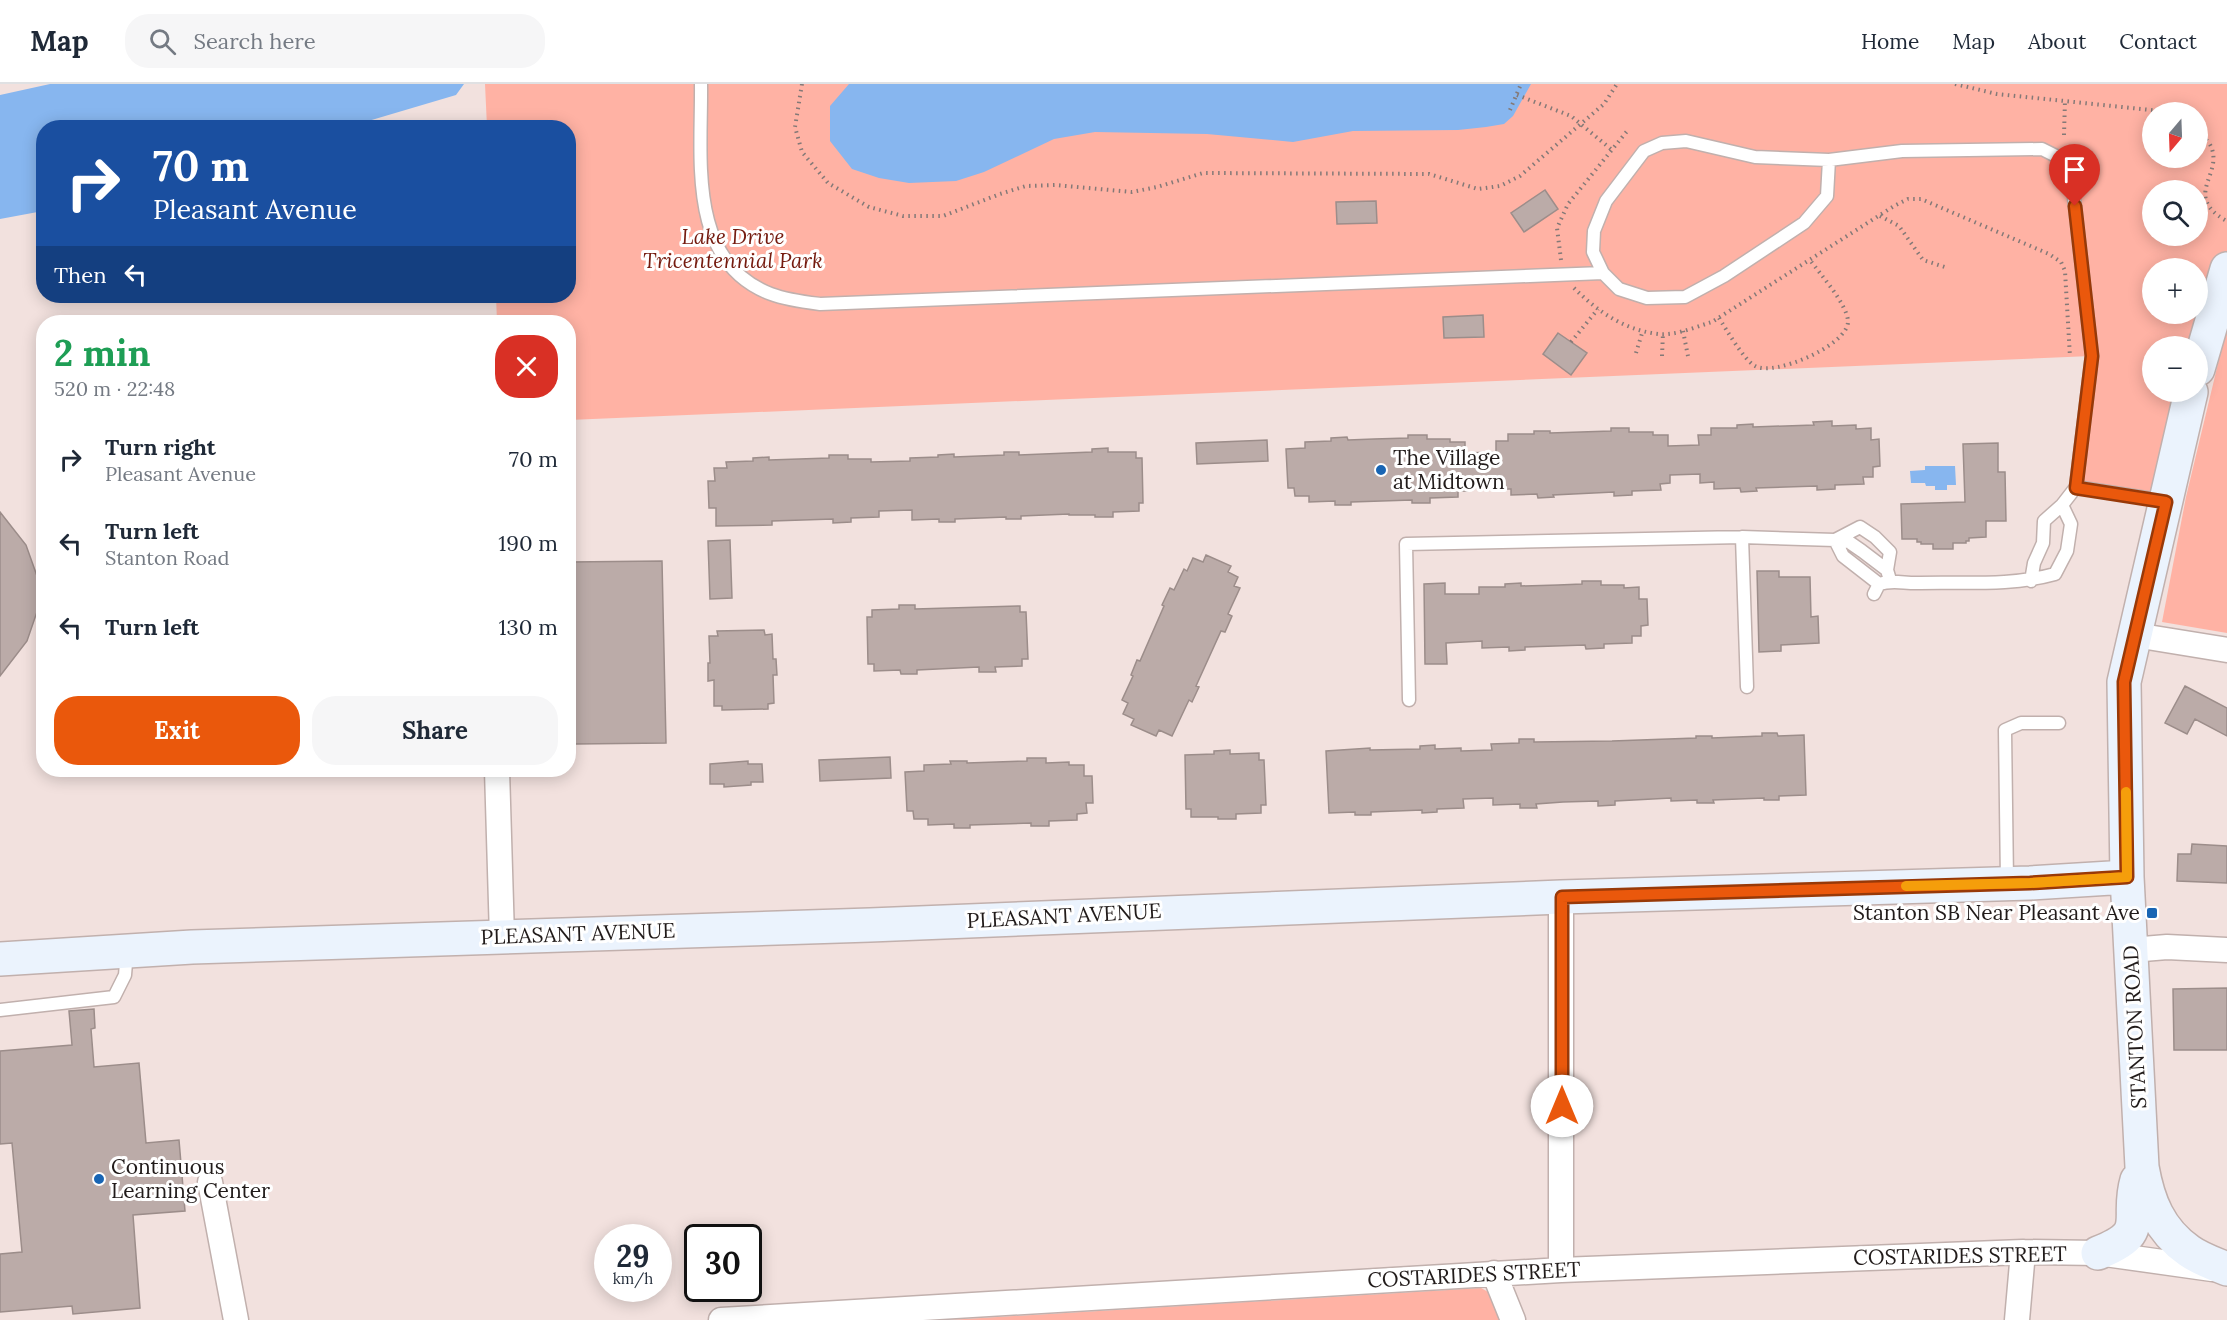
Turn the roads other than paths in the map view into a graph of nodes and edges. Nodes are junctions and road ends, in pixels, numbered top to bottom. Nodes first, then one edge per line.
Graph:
1 (701, 84) edge
2 (1829, 160) junction
3 (2227, 269) edge
4 (1603, 273) junction
5 (2221, 310) edge
6 (2208, 343) edge
7 (2190, 402) edge
8 (2076, 488) junction
9 (2166, 502) junction
10 (2062, 505) junction
11 (1742, 537) junction
12 (1835, 540) junction
13 (2031, 581) junction
14 (1883, 582) junction
15 (2135, 635) junction
16 (2227, 650) edge
17 (1747, 687) dead end
18 (1409, 700) dead end
19 (2059, 723) dead end
20 (497, 777) edge
21 (2127, 877) junction
22 (2007, 883) junction
23 (1562, 897) junction
24 (502, 937) junction
25 (2131, 950) junction
26 (2227, 950) edge
27 (127, 951) junction
28 (0, 959) edge
29 (0, 1010) edge
30 (2142, 1167) junction
31 (210, 1182) dead end
32 (2227, 1249) edge
33 (2023, 1252) junction
34 (2098, 1253) junction
35 (1562, 1270) junction
36 (2227, 1270) edge
37 (1494, 1273) junction
38 (236, 1320) edge
39 (721, 1320) edge
40 (1512, 1320) edge
41 (2017, 1320) edge

1 - 4 lane
2 - 4 lane
2 - 4 lane
2 - 8 lane
3 - 5 street
5 - 6 street
7 - 9 street, STANTON ROAD
8 - 9 lane
8 - 10 lane
9 - 15 street, STANTON ROAD
10 - 13 lane
10 - 13 lane
11 - 12 lane
11 - 17 lane
11 - 18 lane
12 - 14 lane
12 - 14 lane
13 - 14 lane
15 - 16 street
15 - 21 street, STANTON ROAD
19 - 22 lane
20 - 24 street
21 - 22 street, PLEASANT AVENUE
21 - 25 street, STANTON ROAD
22 - 23 street, PLEASANT AVENUE
23 - 24 street, PLEASANT AVENUE
23 - 35 street
24 - 27 street, PLEASANT AVENUE
25 - 26 street
25 - 30 street, STANTON ROAD
27 - 28 street, PLEASANT AVENUE
27 - 29 lane
30 - 32 street
30 - 34 street, STANTON ROAD
30 - 36 street, STANTON ROAD
31 - 38 street
33 - 34 street, COSTARIDES STREET
33 - 35 street, COSTARIDES STREET
33 - 41 street
34 - 36 street, COSTARIDES STREET
35 - 37 street, COSTARIDES STREET
37 - 39 street, COSTARIDES STREET
37 - 40 street

